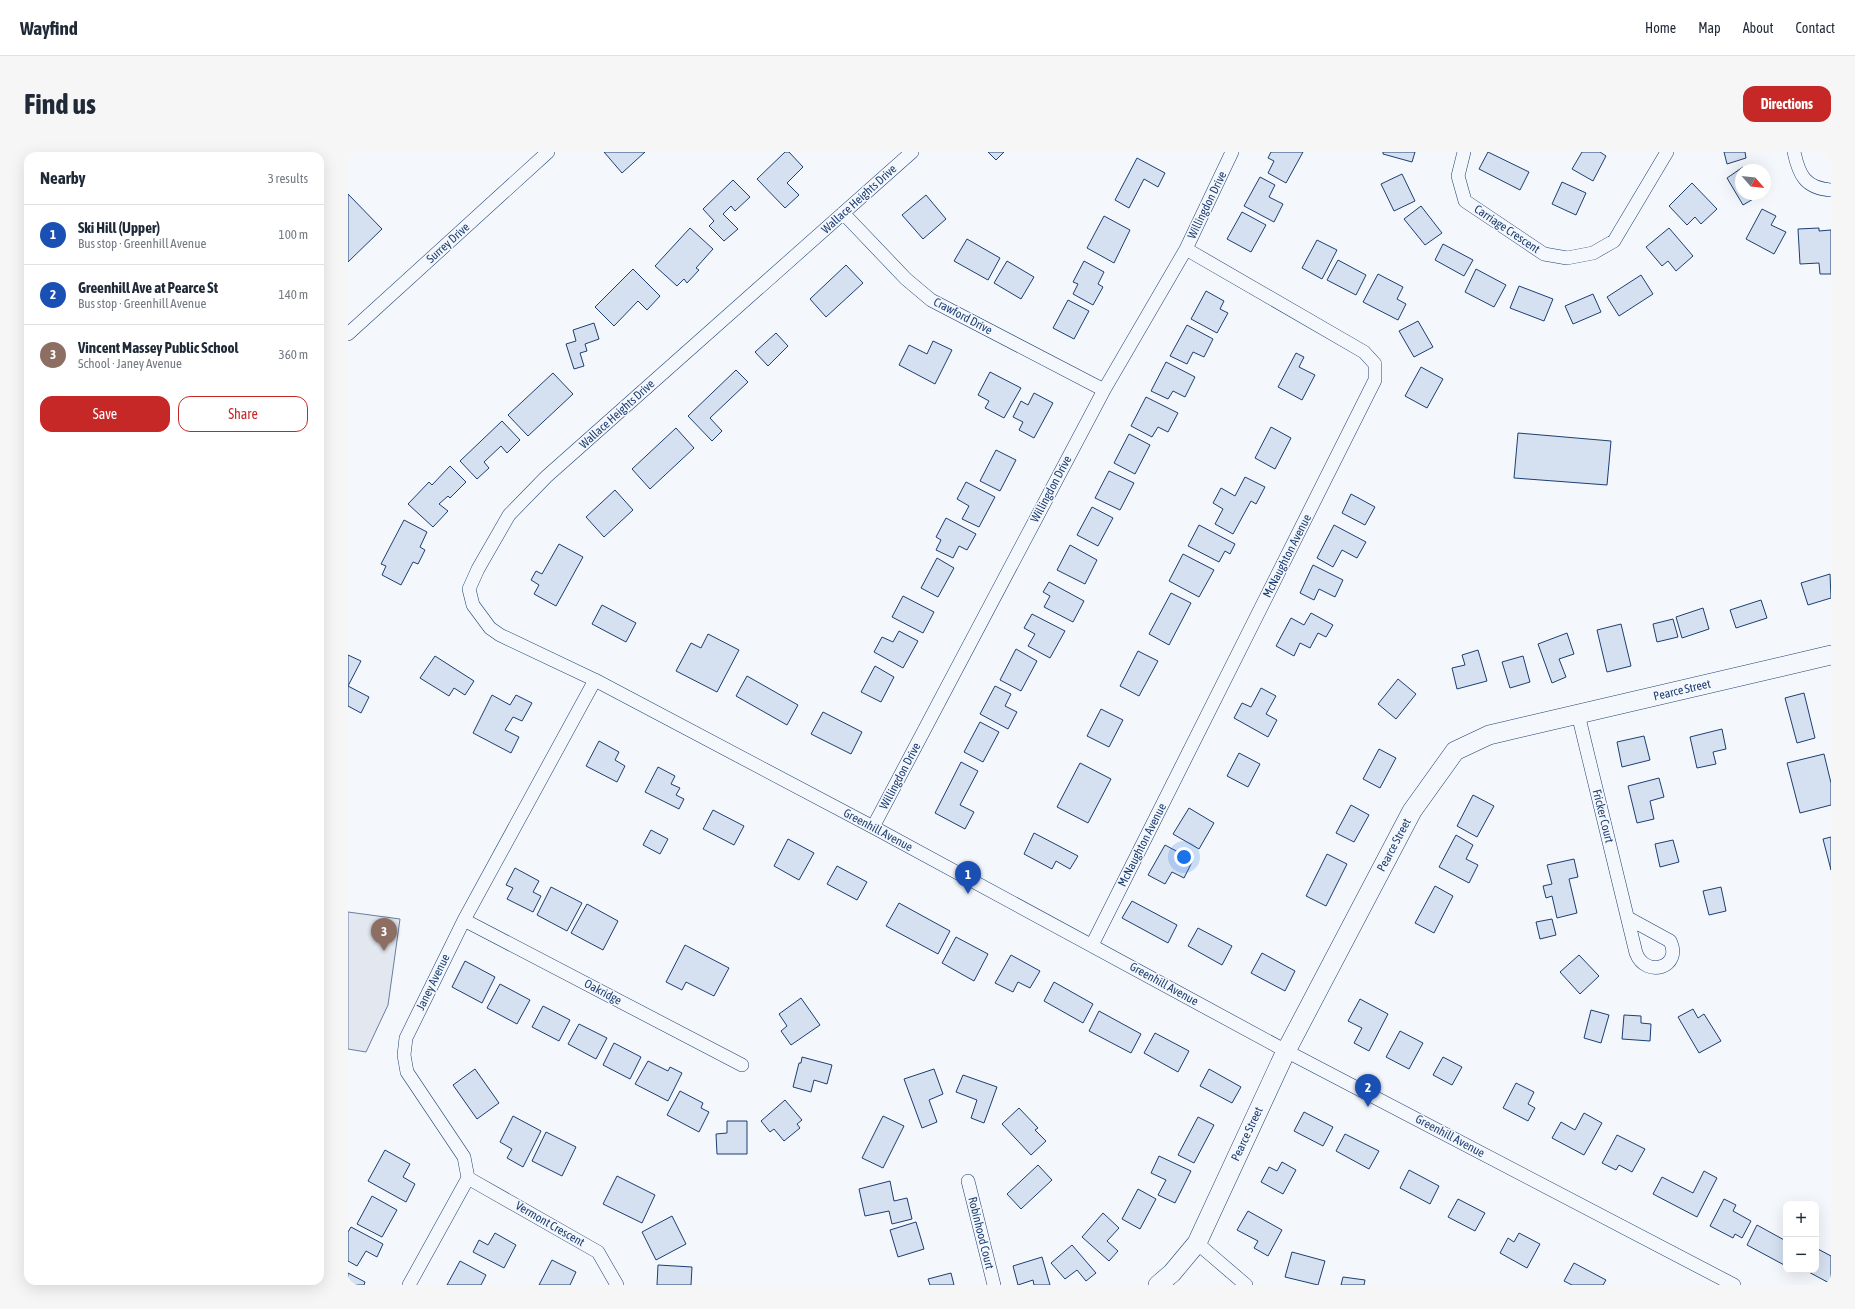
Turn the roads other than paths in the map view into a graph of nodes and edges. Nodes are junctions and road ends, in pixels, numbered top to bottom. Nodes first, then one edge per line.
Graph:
1 (548, 152) edge
2 (912, 152) edge
3 (1232, 152) edge
4 (1464, 152) edge
5 (1667, 152) edge
6 (1794, 152) edge
7 (1831, 190) edge
8 (843, 213) junction
9 (1186, 248) junction
10 (348, 334) edge
11 (1104, 390) junction
12 (1831, 655) edge
13 (595, 680) junction
14 (1578, 714) junction
15 (873, 827) junction
16 (1628, 918) dead end
17 (464, 920) junction
18 (1092, 945) junction
19 (1286, 1051) junction
20 (742, 1065) dead end
21 (468, 1178) junction
22 (968, 1181) dead end
23 (1196, 1243) junction
24 (409, 1285) edge
25 (617, 1285) edge
26 (994, 1285) edge
27 (1158, 1285) edge
28 (1246, 1285) edge
29 (1734, 1285) edge

1 - 10 street, Surrey Drive
2 - 8 street, Wallace Heights Drive
3 - 9 street, Willingdon Drive
4 - 5 street, Carriage Crescent
6 - 7 street
8 - 11 street, Crawford Drive
8 - 13 street, Wallace Heights Drive
9 - 11 street, Willingdon Drive
9 - 18 street, McNaughton Avenue
11 - 15 street, Willingdon Drive
12 - 14 street, Pearce Street
13 - 15 street, Greenhill Avenue
13 - 17 street, Janey Avenue
14 - 16 street, Fricker Court
14 - 19 street, Pearce Street
15 - 18 street, Greenhill Avenue
17 - 20 street, Oakridge
17 - 21 street, Janey Avenue
18 - 19 street, Greenhill Avenue
19 - 23 street, Pearce Street
19 - 29 street, Greenhill Avenue
21 - 24 street
21 - 25 street, Vermont Crescent
22 - 26 street, Robinhood Court
23 - 27 street, Pearce Street
23 - 28 street

